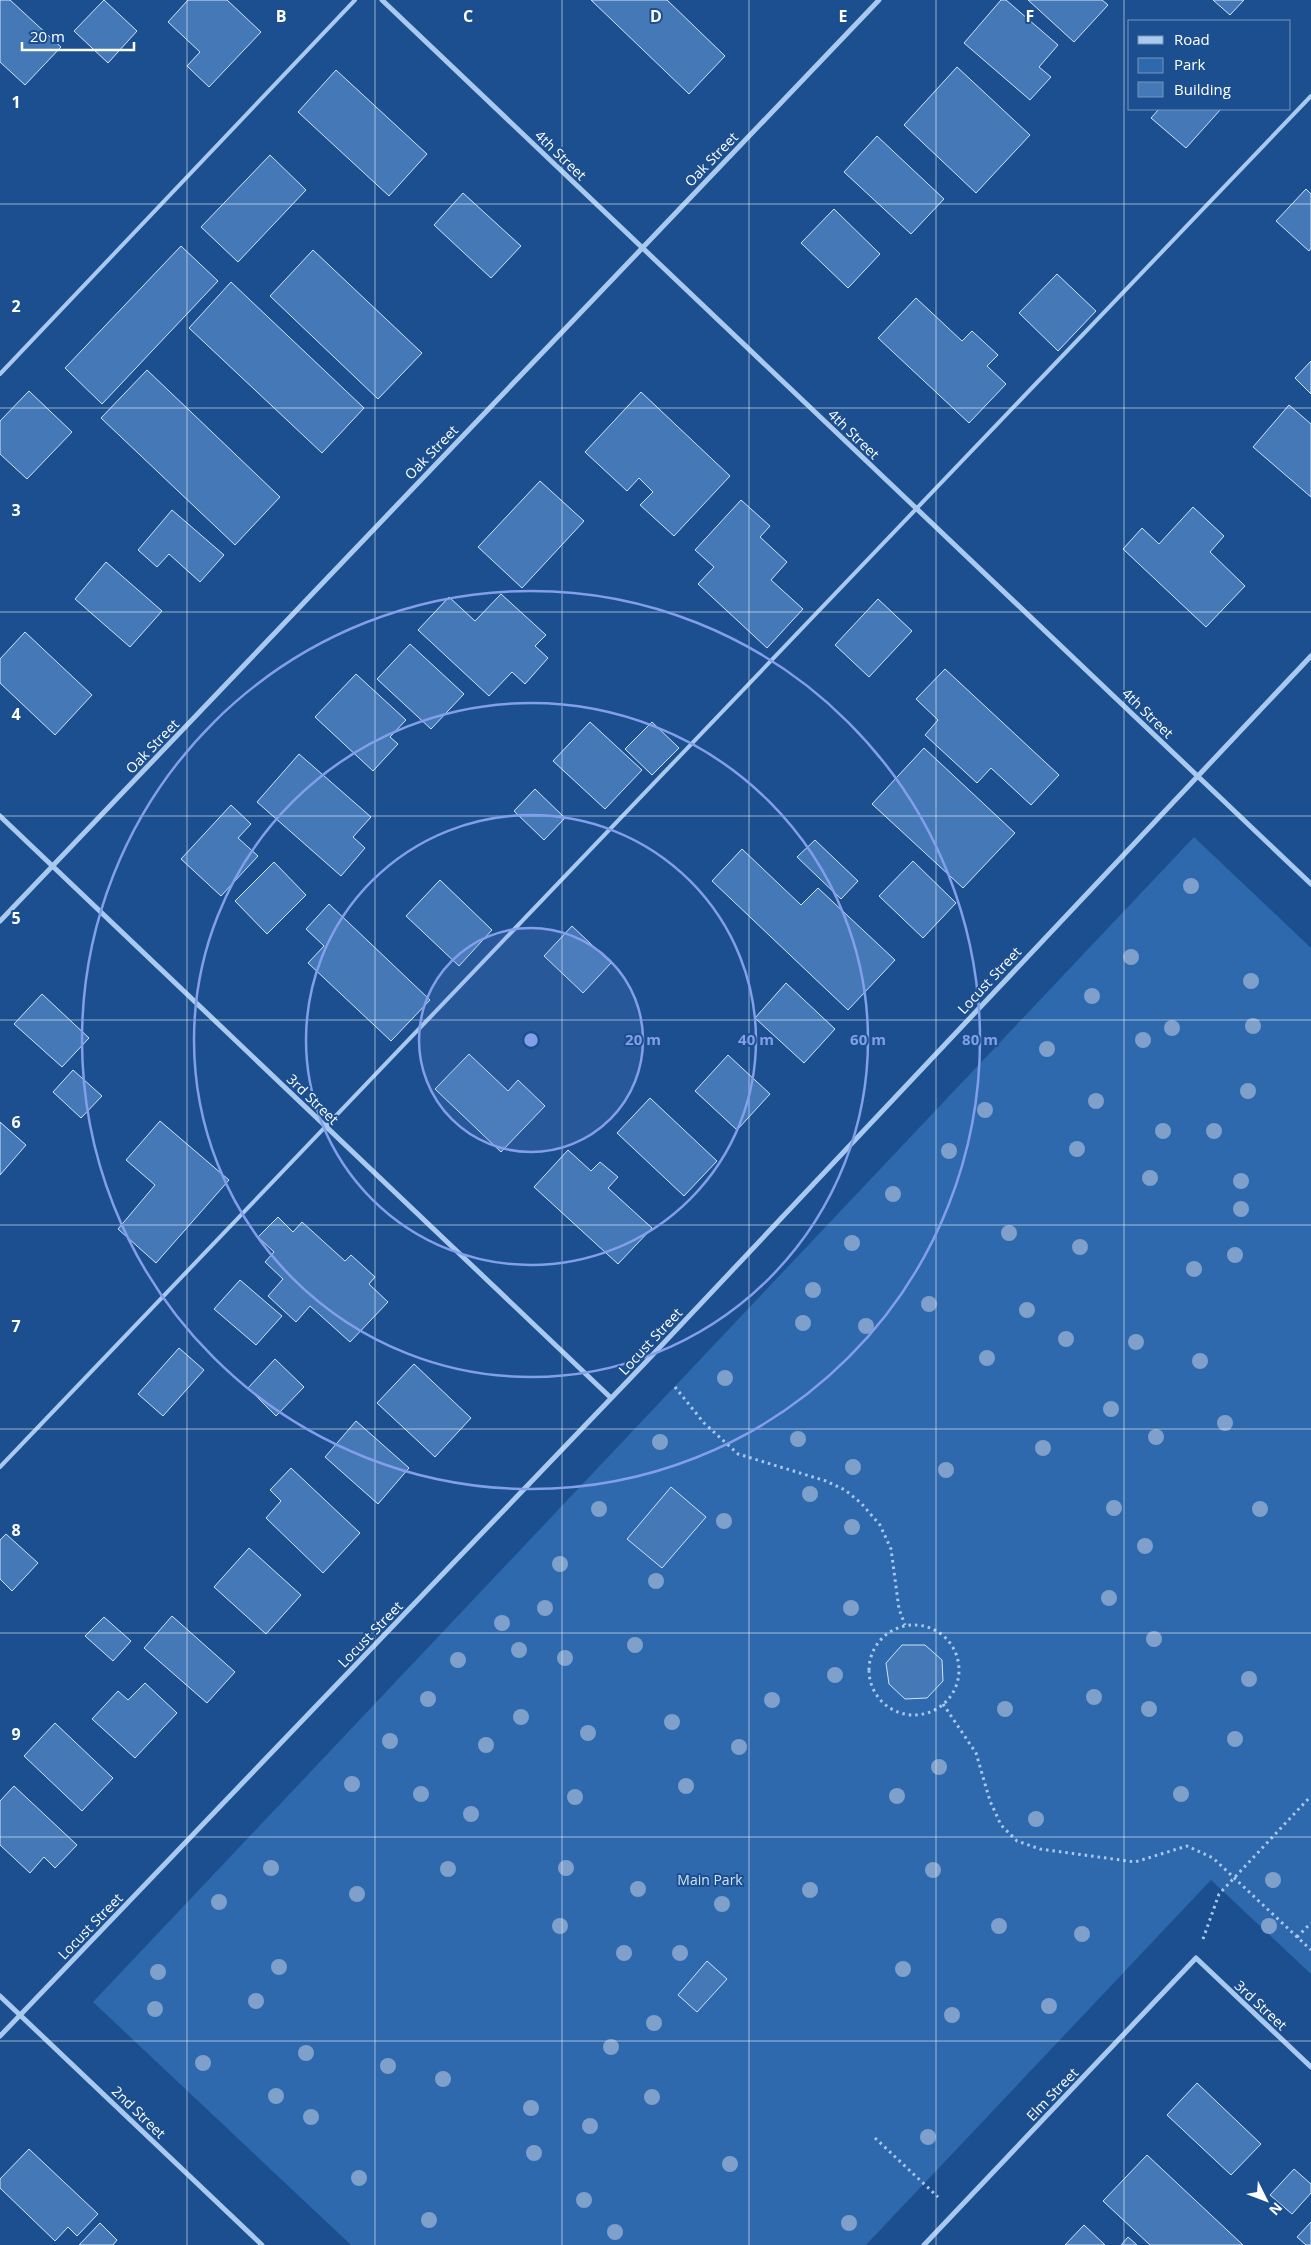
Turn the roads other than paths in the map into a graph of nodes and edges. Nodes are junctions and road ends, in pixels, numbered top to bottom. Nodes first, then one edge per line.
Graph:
1 (355, 0) edge
2 (382, 0) edge
3 (877, 1) edge
4 (1311, 96) edge
5 (642, 247) junction
6 (0, 374) edge
7 (916, 508) junction
8 (1311, 656) edge
9 (1198, 776) junction
10 (0, 816) edge
11 (52, 866) junction
12 (1311, 884) edge
13 (0, 921) edge
14 (326, 1126) junction
15 (611, 1398) junction
16 (0, 1467) edge
17 (1196, 1958) joint
18 (0, 1996) edge
19 (20, 2015) junction
20 (0, 2036) edge
21 (1311, 2067) edge
22 (262, 2245) edge
23 (924, 2245) edge

1 - 6 lane
2 - 5 street, 4th Street
3 - 5 street, Oak Street
4 - 7 lane
5 - 7 street, 4th Street
5 - 11 street, Oak Street
7 - 9 street, 4th Street
7 - 14 lane
8 - 9 street, Locust Street
9 - 12 street, 4th Street
9 - 15 street, Locust Street
10 - 11 street, 3rd Street
11 - 13 street, Oak Street
11 - 14 street, 3rd Street
14 - 15 street, 3rd Street
14 - 16 lane
15 - 19 street, Locust Street
17 - 21 street, 3rd Street
17 - 23 street, Elm Street
18 - 19 street, 2nd Street
19 - 20 street, Locust Street
19 - 22 street, 2nd Street

